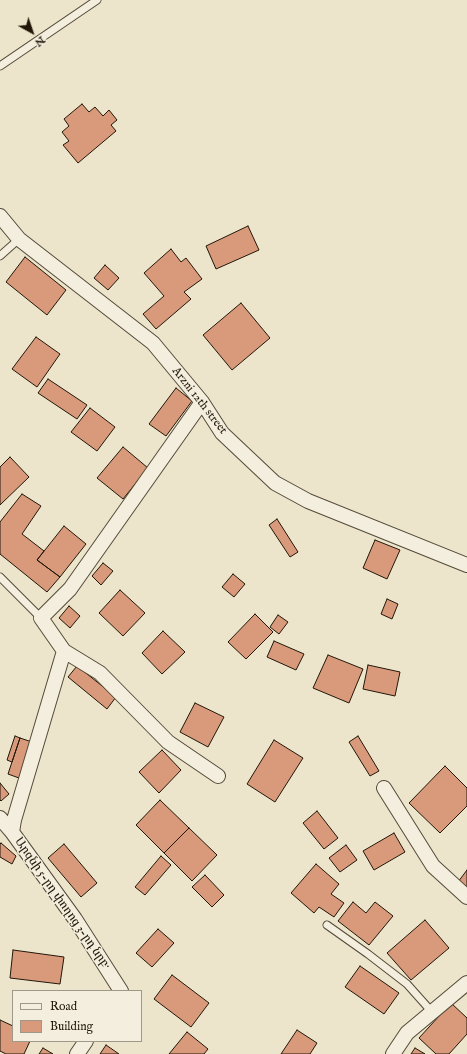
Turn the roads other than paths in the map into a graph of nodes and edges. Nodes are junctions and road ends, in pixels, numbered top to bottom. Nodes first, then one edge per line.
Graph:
1 (97, 0) edge
2 (0, 66) edge
3 (0, 216) edge
4 (18, 239) junction
5 (0, 256) edge
6 (202, 402) junction
7 (467, 565) edge
8 (0, 577) edge
9 (41, 618) junction
10 (64, 651) junction
11 (218, 776) dead end
12 (384, 788) dead end
13 (0, 818) edge
14 (12, 832) junction
15 (467, 897) edge
16 (327, 925) dead end
17 (467, 983) edge
18 (120, 990) edge
19 (432, 1012) junction
20 (85, 1042) edge
21 (77, 1054) edge
22 (394, 1054) edge

1 - 2 lane
3 - 4 street, Arzni 12th street
4 - 5 lane
4 - 6 street, Arzni 12th street
6 - 7 street, Arzni 12th street
6 - 9 street
8 - 9 lane
9 - 10 street
10 - 11 street
10 - 14 street
12 - 15 street
13 - 14 street, Արզնի 5-րդ փողոց 3-րդ նրբ․
14 - 18 street, Արզնի 5-րդ փողոց 3-րդ նրբ․
16 - 19 lane
17 - 19 street
19 - 22 street
20 - 21 street

